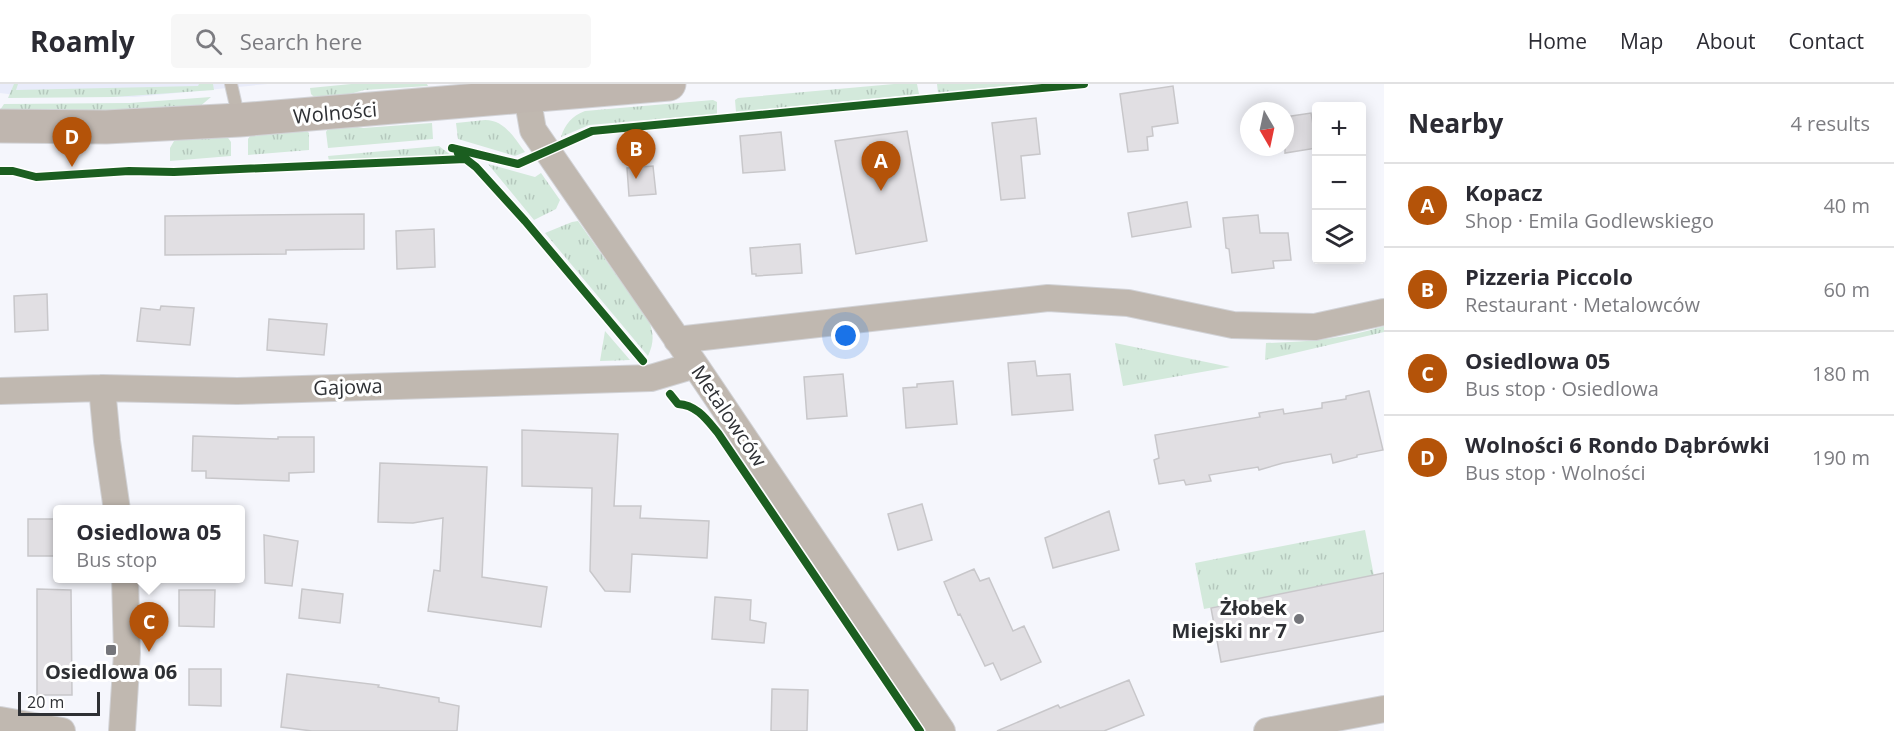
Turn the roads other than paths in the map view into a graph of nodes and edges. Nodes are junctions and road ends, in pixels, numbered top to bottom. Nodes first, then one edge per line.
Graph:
1 (231, 84) edge
2 (669, 84) edge
3 (527, 96) junction
4 (239, 120) junction
5 (0, 126) edge
6 (1384, 312) edge
7 (678, 340) junction
8 (695, 365) junction
9 (102, 388) junction
10 (0, 391) edge
11 (116, 505) edge
12 (125, 583) edge
13 (1384, 709) edge
14 (0, 720) edge
15 (62, 731) edge
16 (122, 731) edge
17 (942, 731) edge
18 (1267, 731) edge

1 - 4 lane
2 - 3 main road, Wolności
3 - 4 main road, Wolności
3 - 7 street, Metalowców
4 - 5 main road, Wolności
6 - 7 street
7 - 8 street, Metalowców
8 - 9 street, Gajowa
8 - 17 street, Metalowców
9 - 10 street, Gajowa
9 - 11 street
12 - 16 street
13 - 18 street
14 - 15 street

